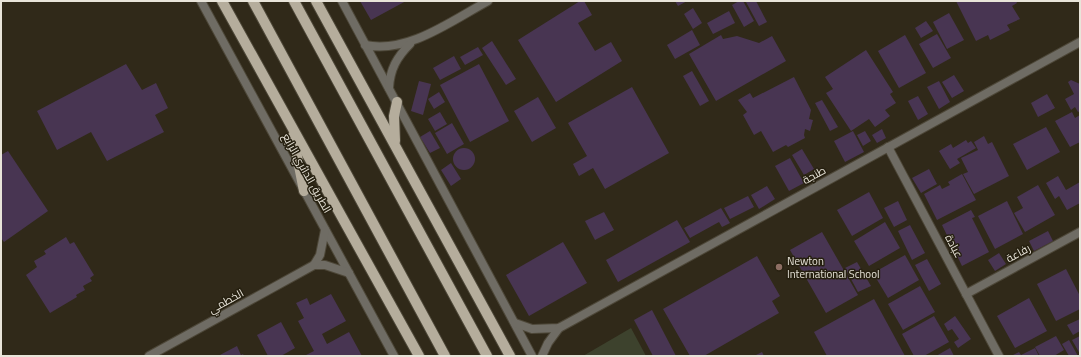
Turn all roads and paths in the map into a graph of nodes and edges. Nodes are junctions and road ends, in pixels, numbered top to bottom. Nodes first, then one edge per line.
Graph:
1 (201, 1) edge
2 (222, 1) edge
3 (253, 1) edge
4 (294, 1) edge
5 (316, 1) edge
6 (342, 1) edge
7 (488, 1) edge
8 (411, 42) junction
9 (1080, 42) edge
10 (365, 45) junction
11 (389, 88) junction
12 (397, 102) junction
13 (291, 126) junction
14 (396, 147) junction
15 (888, 147) junction
16 (304, 191) junction
17 (325, 230) junction
18 (1080, 232) edge
19 (314, 265) junction
20 (349, 273) junction
21 (966, 294) junction
22 (515, 323) junction
23 (559, 328) junction
24 (389, 346) junction
25 (149, 356) edge
26 (386, 356) edge
27 (394, 356) edge
28 (420, 356) edge
29 (445, 356) edge
30 (487, 356) edge
31 (510, 356) edge
32 (532, 356) edge
33 (542, 356) edge
34 (999, 356) edge

1 - 16 street, الطريق الدائري الرابع
2 - 13 main road
3 - 29 main road
4 - 30 main road
5 - 14 main road
6 - 10 street
7 - 8 street
8 - 10 street
8 - 11 street
9 - 15 street, طنجة
10 - 11 street
11 - 12 street
12 - 14 main road
12 - 22 street
13 - 16 main road
13 - 28 main road
14 - 31 main road
15 - 21 street, عبادة
15 - 23 street, طنجة
16 - 17 street, الطريق الدائري الرابع
17 - 19 street
17 - 20 street, الطريق الدائري الرابع
18 - 21 street, رفاعة
19 - 20 street
19 - 25 street, الخطمي
20 - 24 street, الطريق الدائري الرابع
21 - 34 street, عبادة
22 - 23 street, طنجة
22 - 32 street
23 - 33 street, طنجة
24 - 26 street
24 - 27 street, الطريق الدائري الرابع

